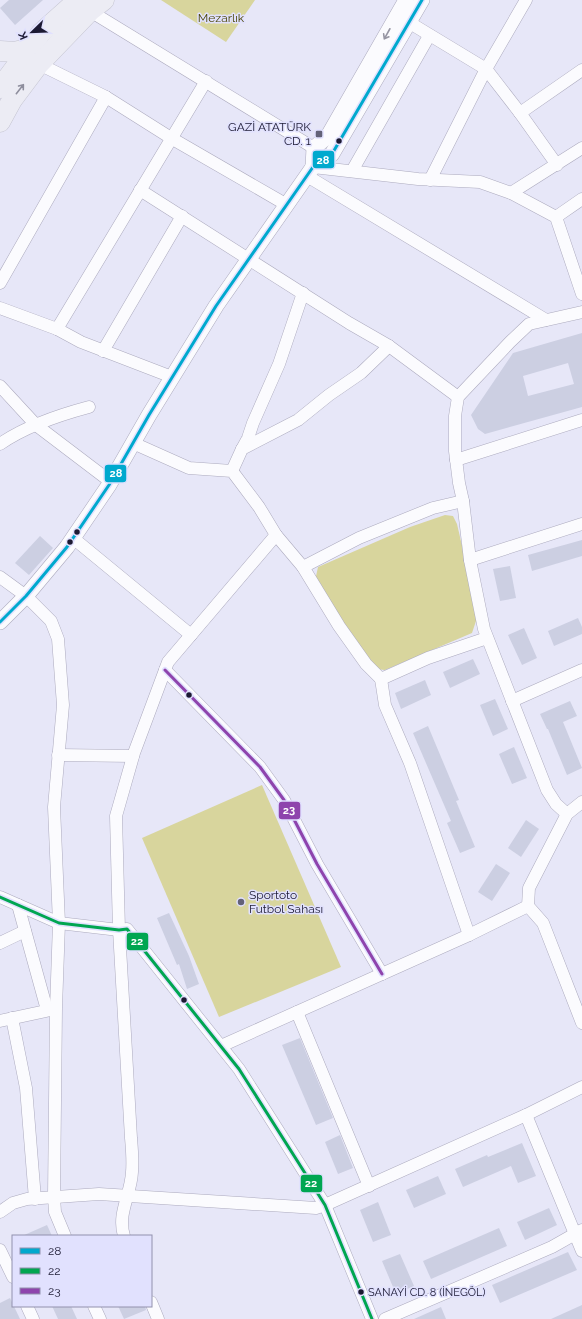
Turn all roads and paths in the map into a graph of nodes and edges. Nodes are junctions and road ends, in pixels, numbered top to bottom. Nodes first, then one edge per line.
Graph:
1 (406, 0) edge
2 (422, 0) edge
3 (526, 0) edge
4 (90, 4) edge
5 (410, 23) junction
6 (429, 36) junction
7 (0, 51) edge
8 (35, 56) junction
9 (486, 69) junction
10 (582, 70) edge
11 (206, 81) junction
12 (0, 88) edge
13 (106, 97) junction
14 (520, 113) junction
15 (0, 122) edge
16 (171, 138) junction
17 (314, 148) junction
18 (582, 148) edge
19 (557, 165) junction
20 (310, 171) junction
21 (352, 172) junction
22 (430, 180) junction
23 (140, 190) junction
24 (511, 193) junction
25 (582, 200) edge
26 (287, 205) junction
27 (182, 216) junction
28 (556, 217) junction
29 (249, 259) junction
30 (0, 284) edge
31 (303, 293) junction
32 (582, 294) edge
33 (0, 308) edge
34 (582, 312) edge
35 (546, 320) junction
36 (57, 329) junction
37 (389, 346) junction
38 (103, 351) junction
39 (172, 377) junction
40 (0, 386) edge
41 (458, 397) junction
42 (89, 407) dead end
43 (582, 420) edge
44 (36, 425) junction
45 (133, 443) junction
46 (0, 444) edge
47 (242, 450) junction
48 (456, 460) junction
49 (232, 471) junction
50 (111, 482) junction
51 (463, 501) junction
52 (582, 524) edge
53 (276, 535) junction
54 (73, 538) junction
55 (470, 560) junction
56 (303, 568) junction
57 (0, 577) edge
58 (26, 596) junction
59 (0, 622) edge
60 (191, 635) junction
61 (487, 638) junction
62 (165, 670) junction
63 (582, 670) edge
64 (381, 679) junction
65 (512, 701) junction
66 (58, 755) junction
67 (133, 756) junction
68 (582, 802) edge
69 (567, 814) junction
70 (0, 897) edge
71 (18, 905) junction
72 (528, 906) junction
73 (59, 923) junction
74 (119, 930) junction
75 (25, 931) junction
76 (469, 935) junction
77 (0, 943) edge
78 (382, 974) junction
79 (52, 1009) junction
80 (297, 1012) junction
81 (6, 1020) edge
82 (582, 1023) edge
83 (221, 1046) junction
84 (582, 1088) edge
85 (526, 1115) junction
86 (369, 1186) junction
87 (54, 1197) junction
88 (128, 1197) junction
89 (34, 1198) junction
90 (326, 1205) junction
91 (0, 1212) edge
92 (578, 1231) edge
93 (65, 1235) edge
94 (124, 1235) edge
95 (0, 1250) edge
96 (582, 1251) edge
97 (12, 1275) edge
98 (152, 1304) edge
99 (27, 1307) edge
100 (94, 1307) edge
101 (33, 1319) edge
102 (100, 1319) edge
103 (158, 1319) edge
104 (372, 1319) edge
105 (385, 1319) edge

1 -> 17 street
2 - 5 street
3 - 9 street
4 - 8 highway
4 - 11 street
5 - 6 street
5 - 20 street
6 - 9 street
6 - 21 street
7 - 8 highway
8 - 12 highway
8 - 13 street
15 -> 8 highway
9 - 14 street
9 - 22 street
10 - 14 street
11 - 16 street
11 - 17 street
13 - 16 street
13 - 30 street
14 - 19 street
16 - 23 street
16 - 26 street
17 - 20 street
18 - 19 street
19 - 24 street
20 - 21 street
20 - 26 street
20 - 35 street
21 - 22 street
22 - 24 street
23 - 27 street
23 - 36 street
24 - 28 street
25 - 28 street
26 - 29 street
27 - 29 street
27 - 38 street
28 - 32 street
29 - 31 street
29 - 39 street
31 - 37 street
31 - 47 street
33 - 36 street
34 - 35 street
35 - 41 street
36 - 38 street
37 - 41 street
37 - 47 street
38 - 39 street
39 - 45 street
40 - 44 street
41 - 48 street
42 - 44 street
43 - 48 street
44 - 46 street
44 - 50 street
45 - 49 street
45 - 50 street
47 - 49 street
48 - 51 street
49 - 53 street
50 - 54 street
51 - 55 street
51 - 56 street
52 - 55 street
53 - 56 street
53 - 60 street
54 - 58 street
54 - 60 street
55 - 61 street
56 - 64 street
57 - 58 street
58 - 59 street
58 - 66 street
60 - 62 street
61 - 64 street
61 - 65 street
62 - 67 street
62 - 78 street
63 - 65 street
64 - 76 street
65 - 69 street
66 - 67 street
66 - 73 street
67 - 74 street
68 - 69 street
69 - 72 street
70 - 71 street
71 - 73 street
71 - 75 street
72 - 76 street
72 - 82 street
73 - 74 street
73 - 79 street
74 - 83 street
74 - 88 street
75 - 77 street
75 - 79 street
76 - 78 street
78 - 80 street
79 - 81 street
79 - 87 street
80 - 83 street
80 - 86 street
81 - 89 street
83 - 90 street
84 - 85 street
85 - 86 street
85 - 92 street
86 - 90 street
87 - 88 street
87 - 89 street
87 - 93 street
88 - 90 street
88 - 94 street
89 - 91 street
90 - 104 street
92 - 96 street
92 - 105 street
95 - 97 street
98 - 103 street
99 - 101 street
100 - 102 street

